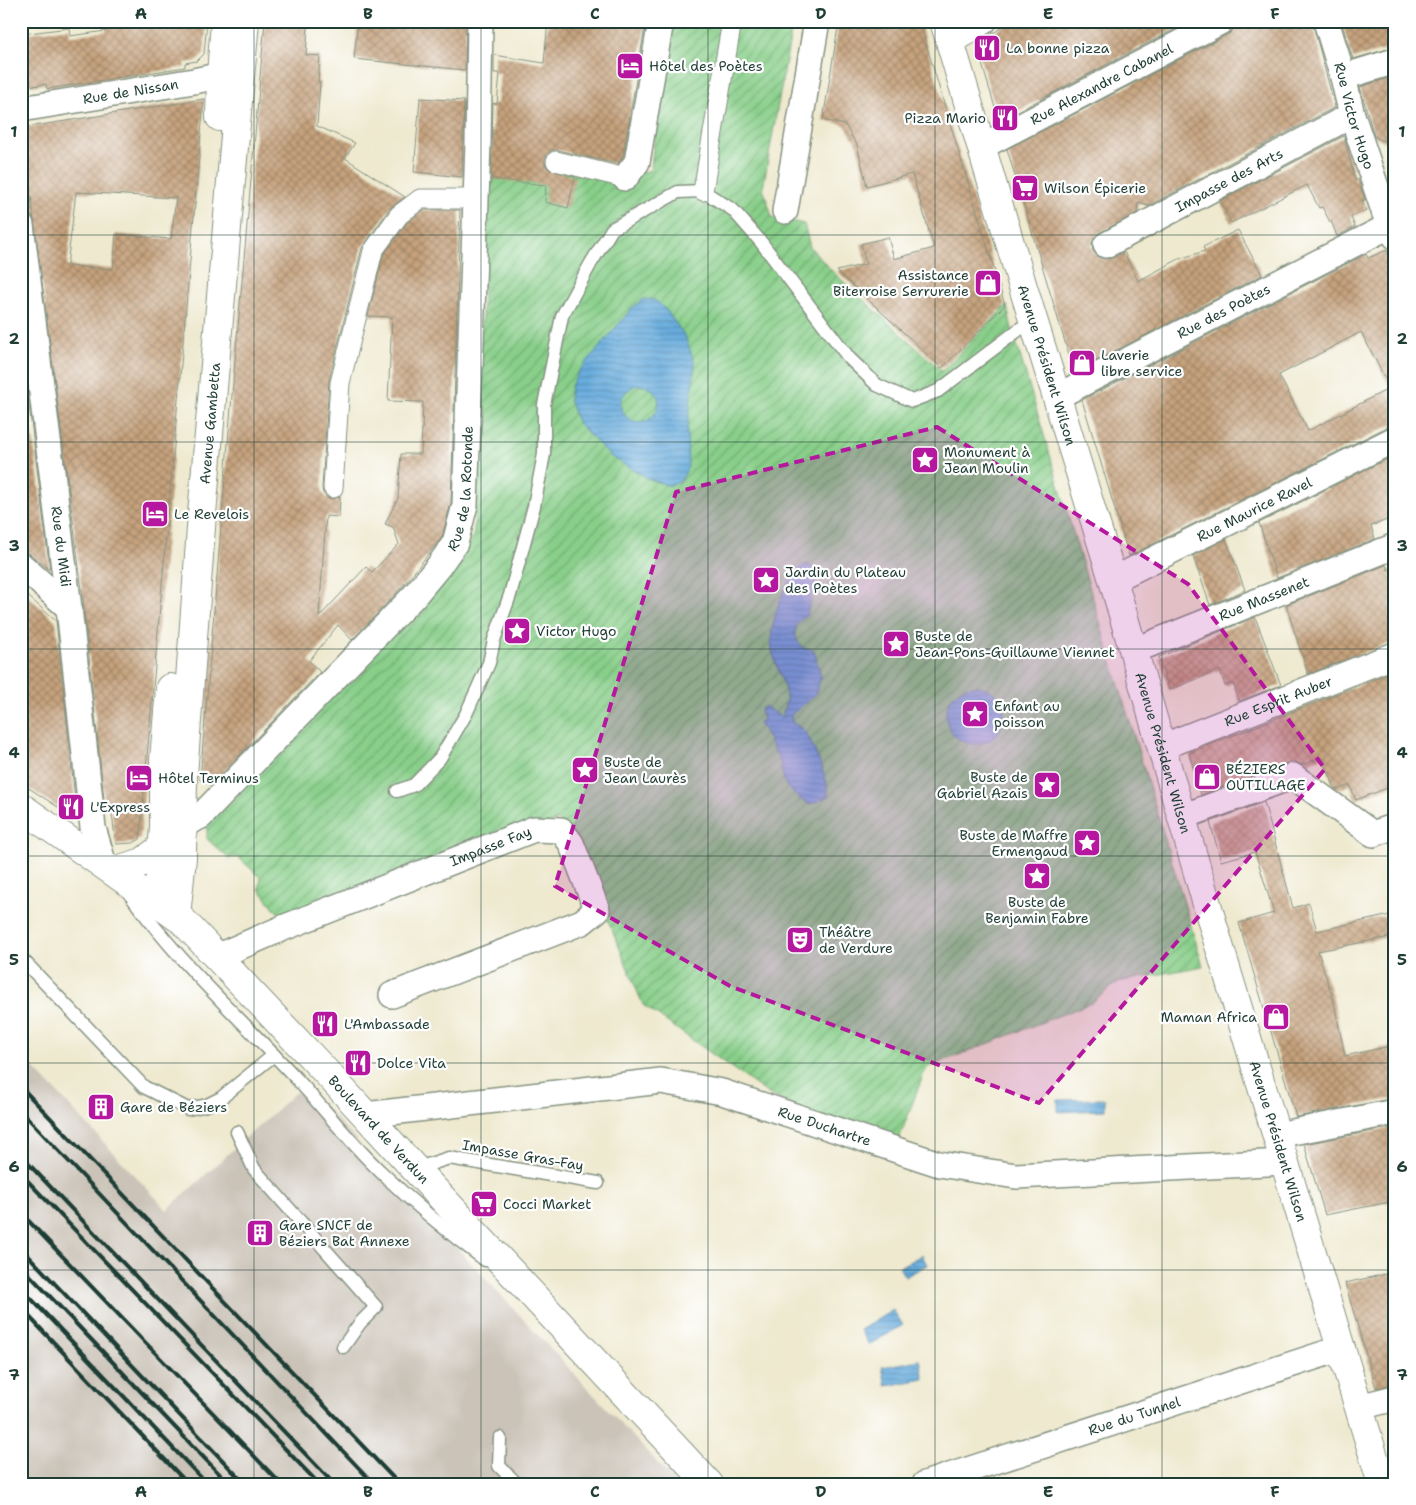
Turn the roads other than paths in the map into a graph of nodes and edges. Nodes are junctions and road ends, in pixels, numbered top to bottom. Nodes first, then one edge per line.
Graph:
1 (225, 21) edge
2 (245, 21) edge
3 (480, 21) edge
4 (661, 21) edge
5 (732, 21) edge
6 (817, 21) edge
7 (984, 21) edge
8 (1222, 21) edge
9 (1326, 21) edge
10 (948, 32) edge
11 (1395, 62) edge
12 (231, 73) junction
13 (1343, 77) junction
14 (21, 109) edge
15 (1352, 115) junction
16 (981, 147) junction
17 (556, 161) dead end
18 (625, 178) joint
19 (703, 191) junction
20 (476, 199) junction
21 (785, 211) dead end
22 (1390, 218) edge
23 (21, 225) edge
24 (1106, 245) dead end
25 (1033, 319) junction
26 (1058, 396) junction
27 (1395, 439) edge
28 (333, 488) dead end
29 (1395, 546) edge
30 (21, 565) edge
31 (1113, 580) junction
32 (69, 608) junction
33 (1133, 651) junction
34 (1395, 655) edge
35 (1162, 747) junction
36 (397, 791) dead end
37 (21, 807) edge
38 (1182, 817) junction
39 (1395, 826) edge
40 (169, 833) junction
41 (109, 868) junction
42 (167, 909) junction
43 (216, 957) junction
44 (21, 958) edge
45 (392, 995) dead end
46 (274, 1055) junction
47 (1395, 1112) edge
48 (365, 1115) junction
49 (237, 1132) dead end
50 (1277, 1135) junction
51 (1285, 1162) junction
52 (415, 1169) junction
53 (598, 1184) dead end
54 (530, 1292) junction
55 (343, 1347) dead end
56 (1342, 1348) junction
57 (1395, 1398) edge
58 (1359, 1407) junction
59 (500, 1438) dead end
60 (517, 1484) edge
61 (709, 1484) edge
62 (925, 1484) edge
63 (1382, 1484) edge

1 - 12 main road, Avenue Gambetta
2 - 12 main road, Avenue Gambetta
3 - 20 street, Rue de la Rotonde
4 - 18 street
5 - 19 street
6 - 21 street
7 - 10 street
8 - 16 street, Rue Alexandre Cabanel
9 - 13 street, Rue Victor Hugo
10 - 16 main road, Avenue Président Wilson
11 - 13 street
12 - 14 street, Rue de Nissan
12 - 40 main road, Avenue Gambetta
13 - 15 street, Rue Victor Hugo
15 - 22 street, Rue Victor Hugo
15 - 24 street, Impasse des Arts
16 - 25 main road, Avenue Président Wilson
17 - 18 street
19 - 25 lane
19 - 36 lane
20 - 28 street
20 - 40 street, Rue de la Rotonde
22 - 26 street, Rue des Poètes
23 - 32 street, Rue du Midi
25 - 26 main road, Avenue Président Wilson
26 - 31 main road, Avenue Président Wilson
27 - 31 street, Rue Maurice Ravel
29 - 33 street, Rue Massenet
30 - 32 street
31 - 33 main road, Avenue Président Wilson
32 - 41 street, Rue du Midi
33 - 35 main road, Avenue Président Wilson
34 - 35 street, Rue Esprit Auber
35 - 38 main road, Avenue Président Wilson
37 - 41 main road, Boulevard de Verdun
38 - 39 street
38 - 50 main road, Avenue Président Wilson
40 - 41 main road
40 - 42 main road, Avenue Gambetta
41 - 42 main road, Boulevard de Verdun
41 - 46 lane
42 - 43 main road, Boulevard de Verdun
43 - 45 street, Impasse Fay
43 - 48 main road, Boulevard de Verdun
44 - 46 lane
46 - 54 lane
47 - 50 street
48 - 51 street, Rue Duchartre
48 - 52 main road, Boulevard de Verdun
49 - 55 lane
50 - 51 main road, Avenue Président Wilson
51 - 56 main road, Avenue Président Wilson
52 - 53 lane, Impasse Gras-Fay
52 - 54 main road, Boulevard de Verdun
54 - 61 main road, Boulevard de Verdun
56 - 58 main road, Avenue Président Wilson
56 - 62 street, Rue du Tunnel
57 - 58 street
58 - 63 main road, Avenue Président Wilson
59 - 60 lane

